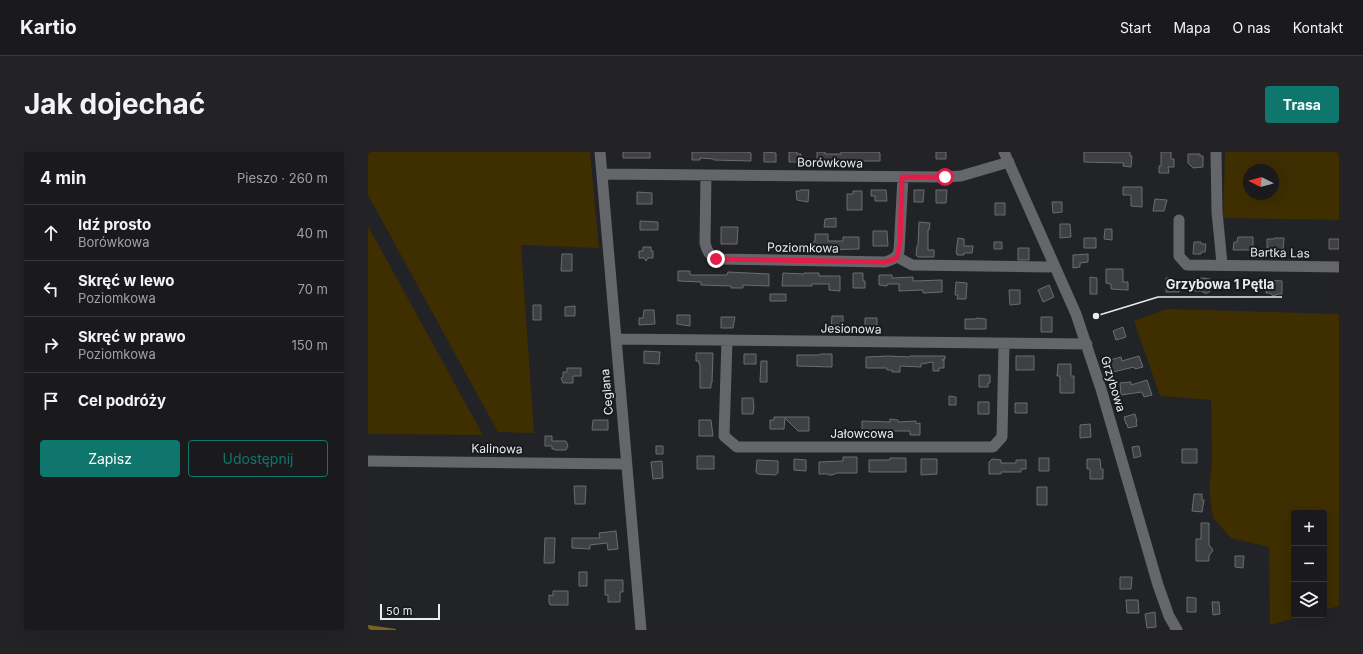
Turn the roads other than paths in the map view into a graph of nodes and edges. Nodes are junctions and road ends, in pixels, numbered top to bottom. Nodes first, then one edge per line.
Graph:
1 (600, 152) edge
2 (1216, 152) edge
3 (1006, 157) edge
4 (602, 174) junction
5 (706, 174) junction
6 (902, 177) junction
7 (1179, 220) dead end
8 (897, 257) junction
9 (1054, 264) junction
10 (1222, 266) junction
11 (1339, 267) edge
12 (616, 339) junction
13 (727, 340) junction
14 (1004, 344) junction
15 (1086, 344) junction
16 (368, 461) edge
17 (626, 464) junction
18 (641, 630) edge
19 (1177, 630) edge

1 - 4 street, Ceglana
2 - 10 street
3 - 6 street, Borówkowa
3 - 9 street, Grzybowa
4 - 5 street, Borówkowa
4 - 12 street, Ceglana
5 - 6 street, Borówkowa
5 - 8 street, Poziomkowa
6 - 8 street
7 - 10 street, Bartka Las
8 - 9 street
9 - 15 street, Grzybowa
10 - 11 street, Bartka Las
12 - 13 street, Jesionowa
12 - 17 street, Ceglana
13 - 14 street, Jesionowa
13 - 14 street, Jałowcowa
14 - 15 street, Jesionowa
15 - 19 street, Grzybowa
16 - 17 street, Kalinowa
17 - 18 street, Ceglana

